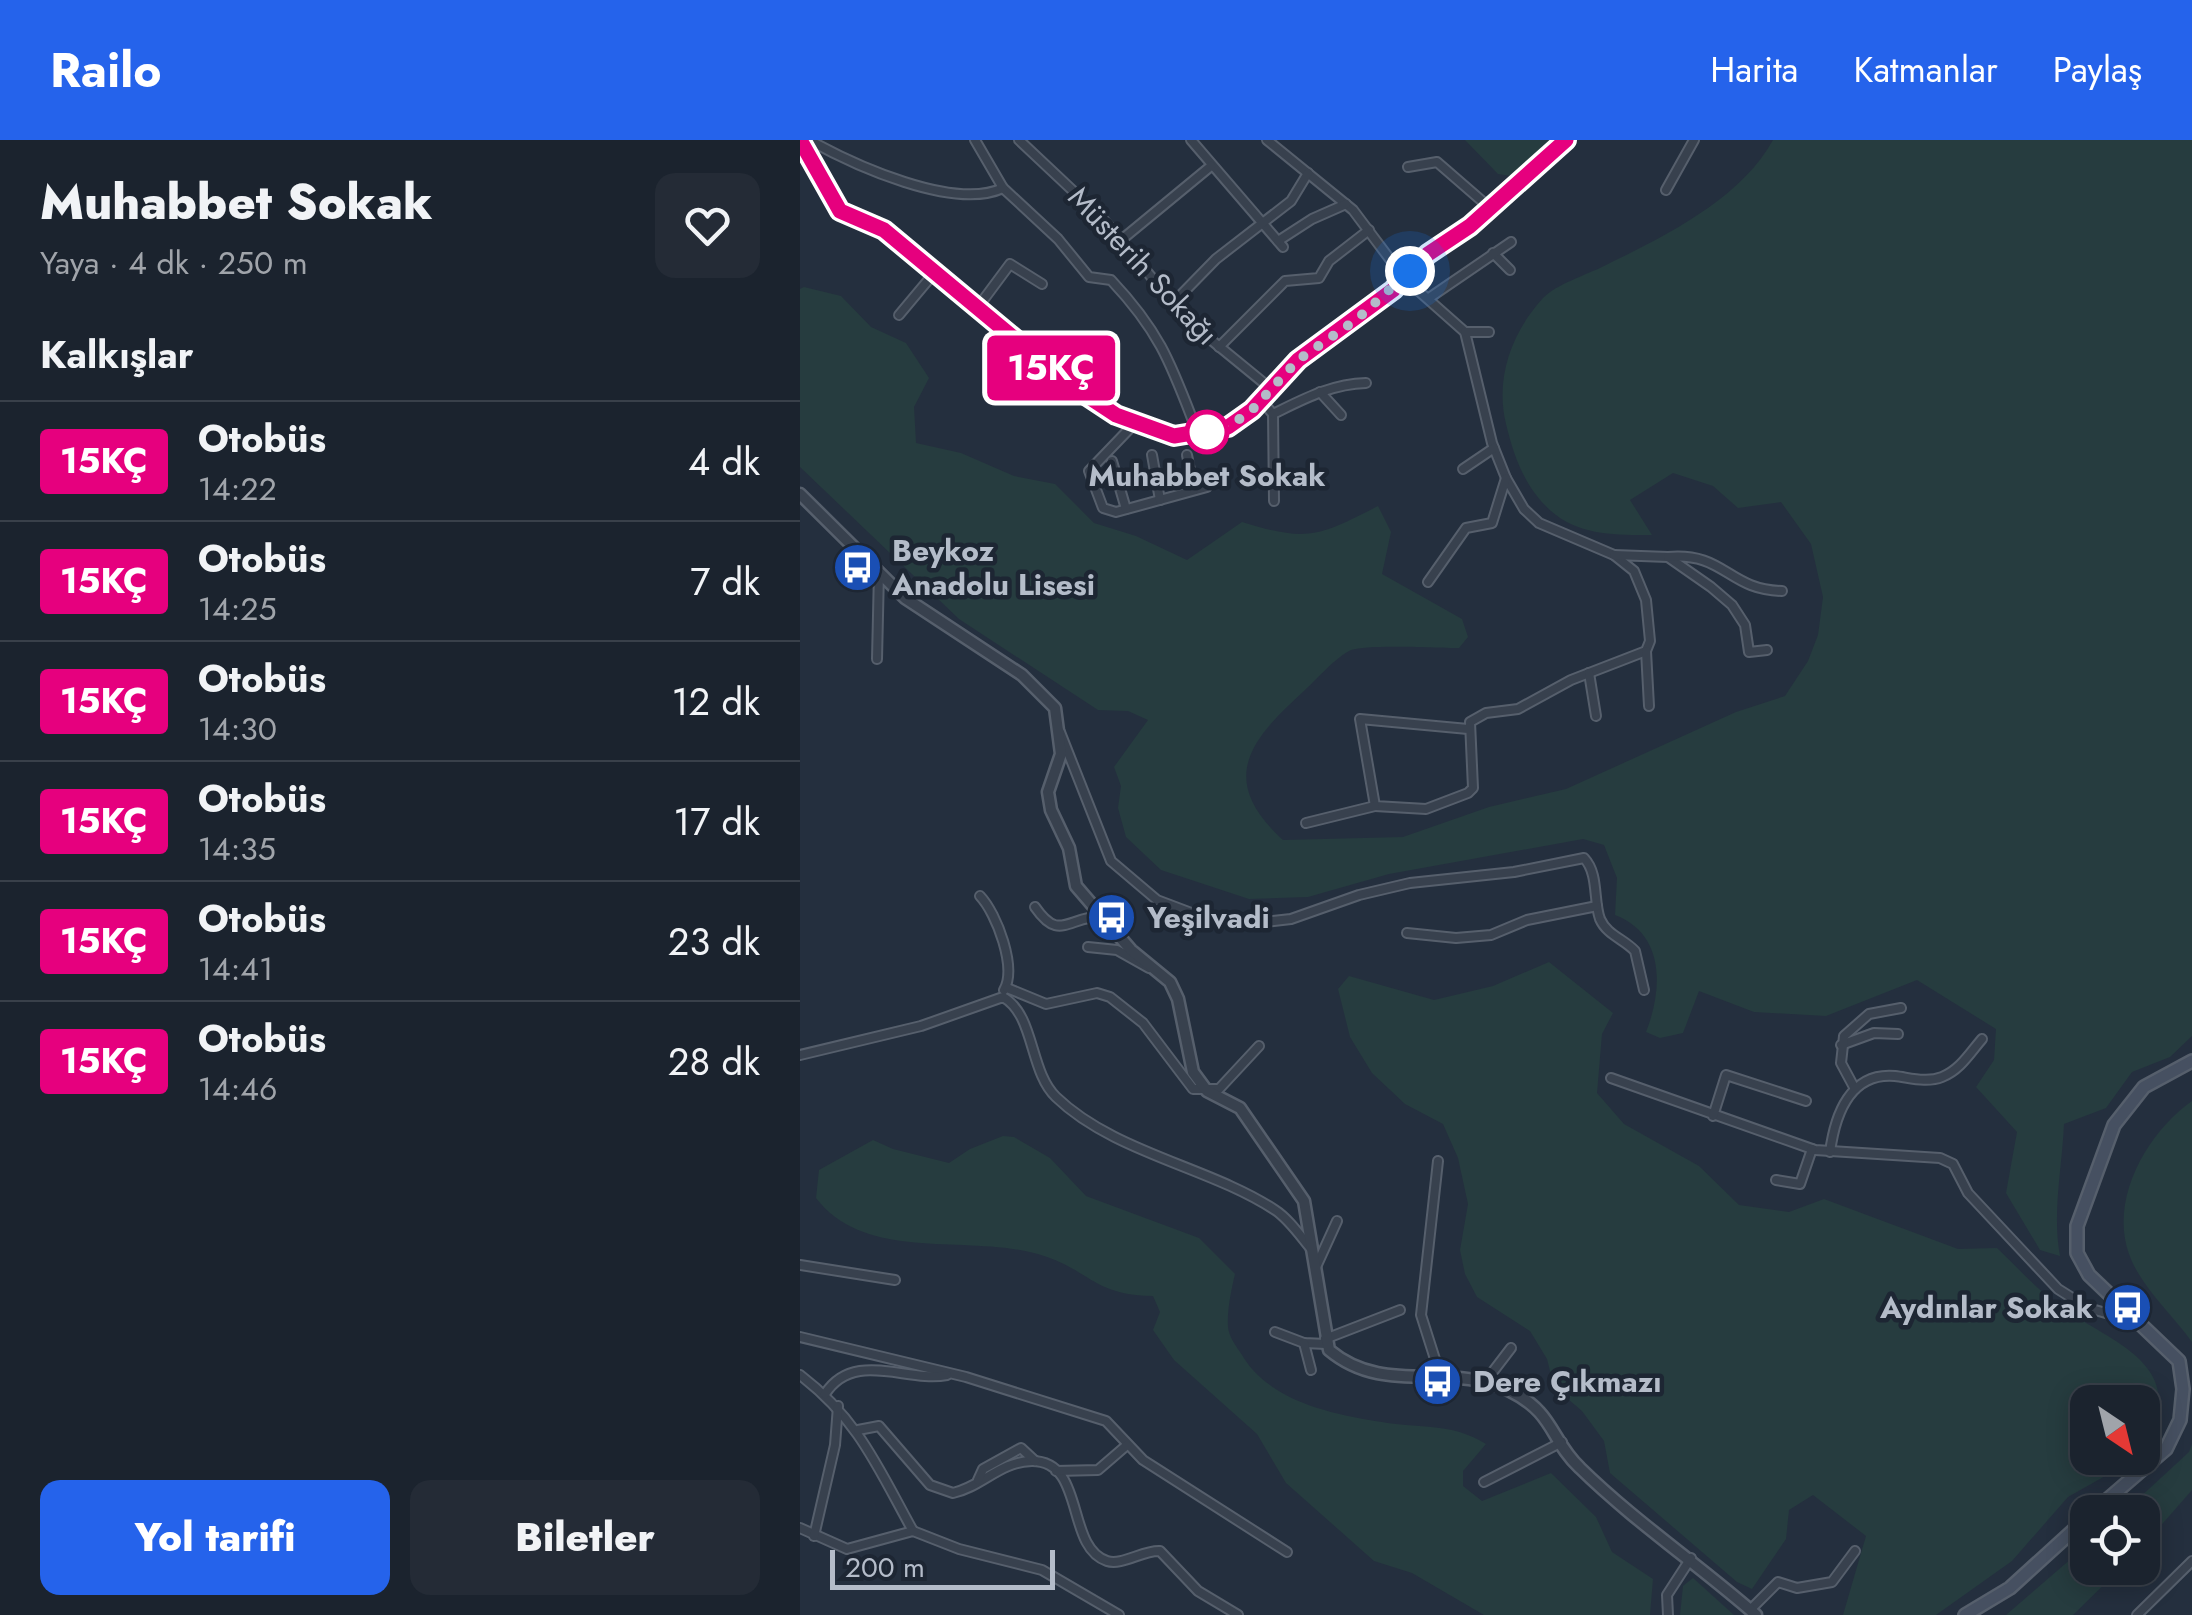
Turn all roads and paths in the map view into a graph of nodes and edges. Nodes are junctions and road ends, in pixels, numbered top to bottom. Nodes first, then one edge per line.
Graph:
1 (800, 140) edge
2 (809, 140) edge
3 (975, 140) edge
4 (1018, 140) edge
5 (1192, 140) edge
6 (1268, 140) edge
7 (1566, 140) edge
8 (1694, 140) edge
9 (1211, 166) junction
10 (1408, 167) dead end
11 (1308, 173) junction
12 (1003, 188) junction
13 (1666, 190) dead end
14 (1346, 204) junction
15 (1490, 208) junction
16 (1262, 223) junction
17 (1369, 230) junction
18 (1120, 240) junction
19 (1511, 242) dead end
20 (1494, 253) junction
21 (1510, 270) dead end
22 (935, 272) junction
23 (1404, 278) junction
24 (1042, 284) dead end
25 (1429, 298) junction
26 (1173, 304) junction
27 (978, 307) junction
28 (899, 314) dead end
29 (1465, 332) junction
30 (1488, 332) dead end
31 (1219, 347) junction
32 (1092, 360) dead end
33 (1066, 381) junction
34 (1366, 383) dead end
35 (1270, 388) junction
36 (1320, 392) junction
37 (1260, 400) junction
38 (1273, 414) junction
39 (1341, 415) dead end
40 (1135, 423) junction
41 (1198, 434) junction
42 (1494, 448) junction
43 (1187, 454) dead end
44 (1152, 455) dead end
45 (1112, 460) dead end
46 (1463, 469) dead end
47 (1506, 478) junction
48 (1206, 487) dead end
49 (1194, 490) junction
50 (800, 494) edge
51 (1160, 500) junction
52 (1274, 501) dead end
53 (1126, 510) junction
54 (1614, 554) junction
55 (1668, 557) junction
56 (879, 572) junction
57 (1428, 582) dead end
58 (1782, 591) dead end
59 (1767, 650) dead end
60 (1646, 652) junction
61 (877, 659) dead end
62 (1589, 673) junction
63 (1650, 706) dead end
64 (1596, 716) dead end
65 (1468, 729) junction
66 (1060, 732) junction
67 (1375, 806) junction
68 (1306, 823) dead end
69 (980, 896) dead end
70 (1598, 906) junction
71 (1035, 907) dead end
72 (1105, 916) junction
73 (1407, 933) dead end
74 (1088, 946) dead end
75 (1158, 972) junction
76 (1007, 988) junction
77 (1644, 990) dead end
78 (997, 996) junction
79 (1901, 1008) dead end
80 (1898, 1034) dead end
81 (1982, 1039) dead end
82 (1841, 1045) junction
83 (1259, 1046) dead end
84 (800, 1055) edge
85 (2192, 1061) edge
86 (1611, 1078) dead end
87 (1855, 1089) junction
88 (1206, 1091) junction
89 (1806, 1101) dead end
90 (1712, 1116) junction
91 (1812, 1149) junction
92 (1830, 1152) junction
93 (1438, 1161) dead end
94 (1776, 1180) dead end
95 (1338, 1221) dead end
96 (1314, 1253) junction
97 (800, 1265) edge
98 (1316, 1268) junction
99 (894, 1280) dead end
100 (1400, 1310) dead end
101 (2134, 1321) junction
102 (1275, 1332) dead end
103 (800, 1337) edge
104 (1325, 1342) junction
105 (1304, 1344) junction
106 (1512, 1348) dead end
107 (1311, 1370) dead end
108 (952, 1374) junction
109 (800, 1375) edge
110 (1440, 1378) junction
111 (1485, 1382) junction
112 (825, 1394) junction
113 (838, 1406) junction
114 (858, 1430) junction
115 (1562, 1442) junction
116 (1126, 1445) junction
117 (1035, 1460) junction
118 (1056, 1471) junction
119 (976, 1482) junction
120 (1484, 1482) dead end
121 (2113, 1495) edge
122 (800, 1528) edge
123 (913, 1531) junction
124 (2070, 1533) edge
125 (814, 1536) junction
126 (1855, 1551) dead end
127 (1287, 1552) dead end
128 (1691, 1558) junction
129 (2192, 1561) edge
130 (1753, 1612) edge
131 (1119, 1615) edge
132 (1238, 1615) edge
133 (1668, 1615) edge
134 (1964, 1615) edge
135 (2137, 1615) edge

1 - 22 street
2 - 12 street
3 - 12 street
4 - 18 street, Müsterih Sokağı
5 - 9 street
6 - 11 street
7 - 15 street
8 - 13 street
9 - 16 street
9 - 18 street
10 - 15 street
11 - 14 street
11 - 16 street
12 - 41 street
14 - 16 street
14 - 17 street
15 - 23 street
16 - 26 street
17 - 23 street
17 - 31 street
18 - 26 street, Müsterih Sokağı
19 - 20 street
20 - 21 street
20 - 25 street
22 - 27 street
22 - 28 street
23 - 25 street
23 - 35 street
24 - 27 street
25 - 29 street
26 - 31 street, Müsterih Sokağı
27 - 33 street
29 - 30 street
29 - 42 street
31 - 35 street, Müsterih Sokağı
32 - 33 street
33 - 40 street
34 - 36 street
35 - 37 street
36 - 38 street
36 - 39 street
37 - 38 street
37 - 41 street
38 - 52 street
40 - 41 street
40 - 53 street
42 - 46 street
42 - 47 street
43 - 49 street
44 - 51 street
45 - 53 street
47 - 54 street
47 - 57 street
48 - 49 street
49 - 51 street
50 - 56 street
51 - 53 street
54 - 55 street
54 - 60 street
55 - 58 street
55 - 59 street
56 - 61 street
56 - 66 street
60 - 62 street
60 - 63 street
62 - 64 street
62 - 65 street
65 - 67 street
65 - 67 street
66 - 70 street
66 - 72 street
67 - 68 street
69 - 76 street
70 - 73 street
70 - 77 street
71 - 72 street
72 - 75 street
74 - 75 street
75 - 88 street
76 - 78 street
76 - 88 street
78 - 84 street
78 - 96 street
79 - 82 street
80 - 82 street
81 - 87 street
82 - 87 street
83 - 88 street
85 - 101 main road
86 - 90 street
87 - 92 street
88 - 96 street
89 - 90 street
90 - 91 street
91 - 92 street
91 - 94 street
92 - 101 street
93 - 110 street
95 - 98 street
96 - 98 street
97 - 99 street
98 - 104 street
100 - 104 street
101 - 121 main road
102 - 105 street
103 - 108 street
104 - 105 street
104 - 110 street
105 - 107 street
106 - 111 street
108 - 112 street
108 - 116 street
109 - 112 street
110 - 111 street
111 - 115 street
112 - 113 street
113 - 114 street
113 - 125 street
114 - 119 street
114 - 123 street
115 - 120 street
115 - 128 street
116 - 118 street
116 - 127 street
117 - 118 street
117 - 119 street
117 - 119 street
118 - 132 street
122 - 125 street
123 - 125 street
123 - 131 street
124 - 134 main road
126 - 130 street
128 - 130 street
128 - 133 street
129 - 135 street

